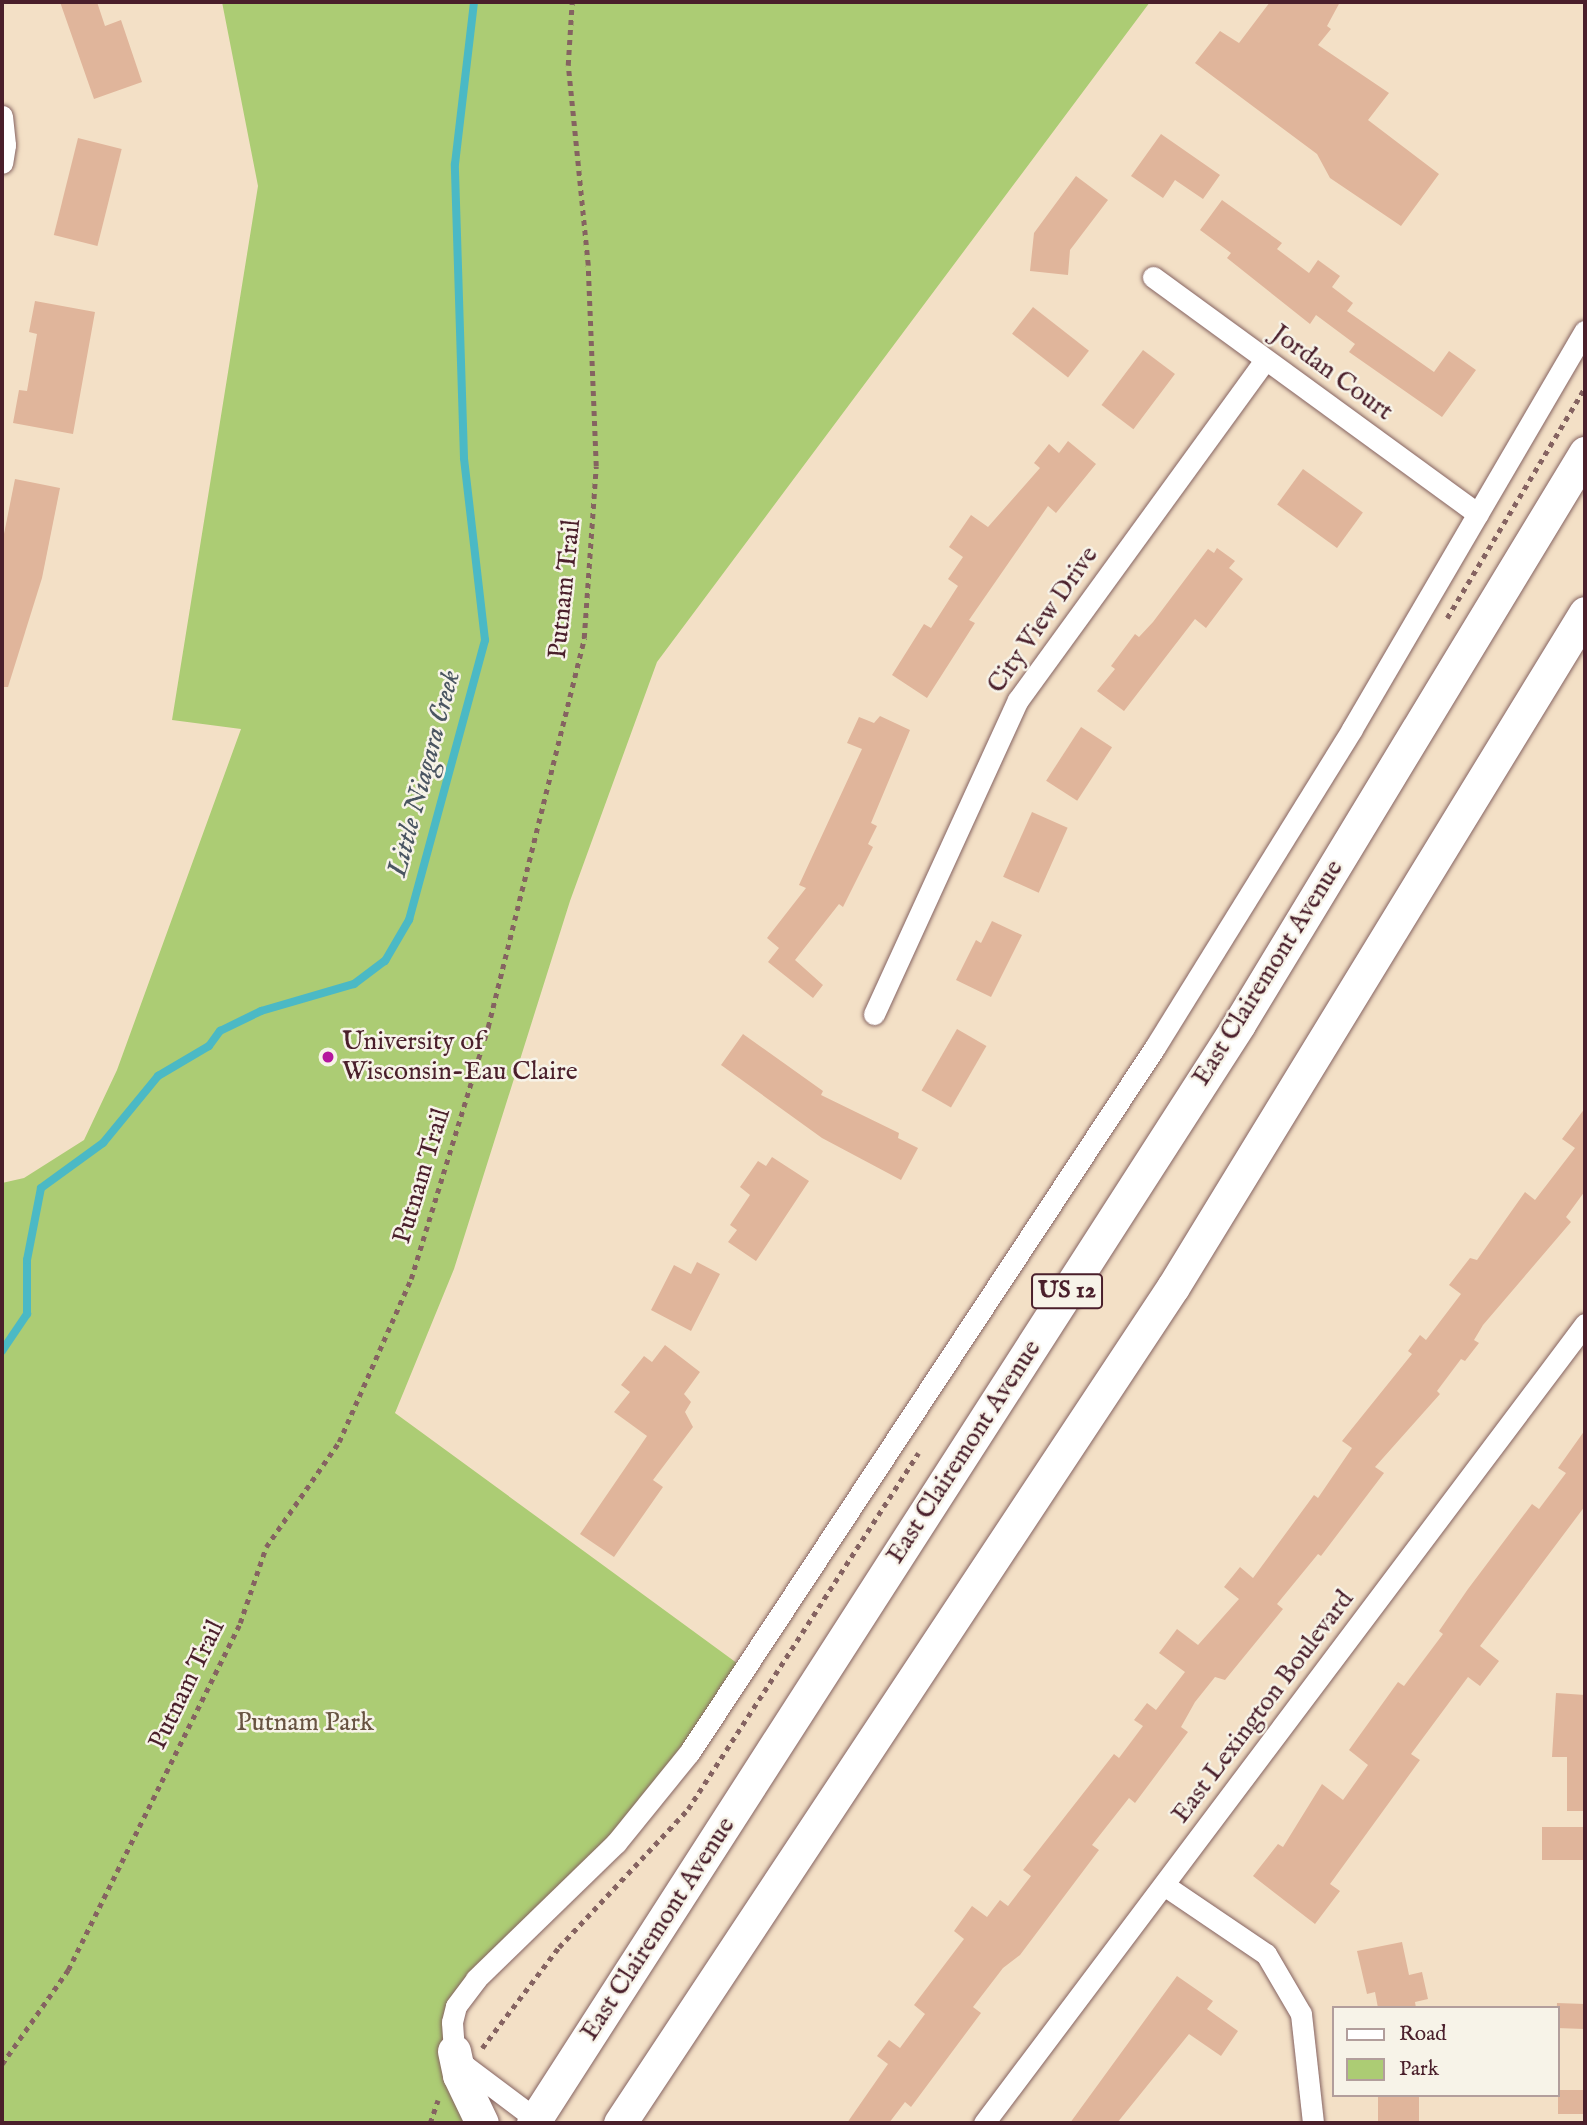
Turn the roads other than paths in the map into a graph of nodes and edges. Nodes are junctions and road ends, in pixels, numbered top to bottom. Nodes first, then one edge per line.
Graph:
1 (2, 116) edge
2 (2, 163) edge
3 (1153, 277) dead end
4 (1585, 331) edge
5 (1265, 360) junction
6 (1585, 453) edge
7 (1479, 514) junction
8 (1585, 613) edge
9 (874, 1014) dead end
10 (1582, 1333) edge
11 (1164, 1885) junction
12 (454, 2051) junction
13 (652, 2076) junction
14 (537, 2122) edge
15 (482, 2123) edge
16 (620, 2123) edge
17 (644, 2123) edge
18 (984, 2123) edge
19 (1313, 2123) edge

1 - 2 street
3 - 5 street, Jordan Court
4 - 7 street
5 - 7 street, Jordan Court
5 - 9 street, City View Drive
6 - 14 main road, East Clairemont Avenue / US 12
7 - 12 street
8 - 13 main road
10 - 11 street, East Lexington Boulevard
11 - 18 street, East Lexington Boulevard
11 - 19 street
12 - 14 street
12 - 15 main road
13 - 16 main road
13 - 17 main road

